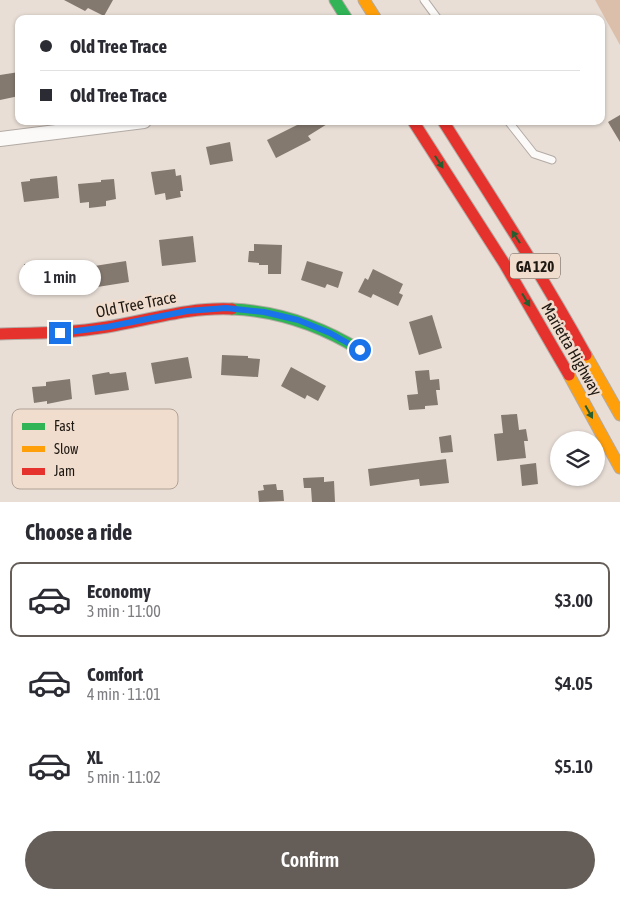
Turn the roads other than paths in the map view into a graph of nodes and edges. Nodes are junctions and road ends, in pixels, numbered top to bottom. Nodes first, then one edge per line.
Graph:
1 (335, 0) edge
2 (364, 0) edge
3 (424, 0) edge
4 (344, 15) edge
5 (371, 15) edge
6 (435, 15) edge
7 (114, 125) edge
8 (416, 125) edge
9 (445, 125) edge
10 (511, 125) edge
11 (0, 140) edge
12 (552, 160) dead end
13 (0, 334) edge
14 (360, 350) dead end
15 (620, 415) edge
16 (620, 468) edge

1 - 4 main road
2 - 5 main road
3 - 6 lane
7 - 11 street
8 -> 16 main road, Marietta Highway / GA 120
15 -> 9 main road, Marietta Highway / GA 120
10 - 12 lane
13 - 14 main road, Old Tree Trace

